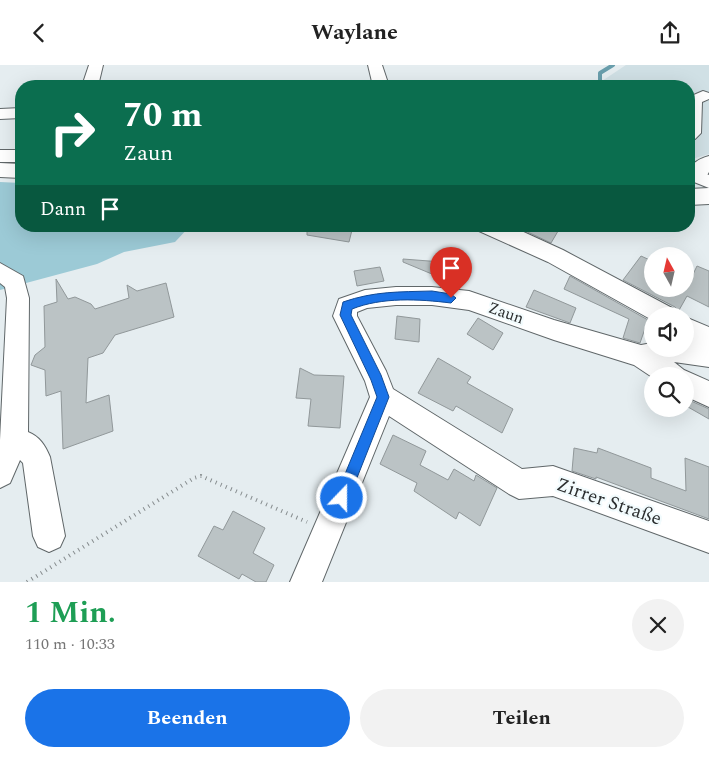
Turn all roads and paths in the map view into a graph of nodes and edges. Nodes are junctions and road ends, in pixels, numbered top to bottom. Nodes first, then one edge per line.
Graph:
1 (96, 65) edge
2 (375, 65) edge
3 (92, 80) edge
4 (380, 80) edge
5 (703, 96) dead end
6 (695, 100) edge
7 (0, 113) edge
8 (15, 113) edge
9 (0, 156) edge
10 (15, 157) edge
11 (0, 170) edge
12 (15, 171) edge
13 (709, 196) edge
14 (695, 197) edge
15 (503, 232) edge
16 (0, 272) edge
17 (649, 307) edge
18 (694, 332) edge
19 (709, 339) edge
20 (709, 356) edge
21 (642, 357) junction
22 (659, 367) edge
23 (694, 387) edge
24 (709, 395) edge
25 (383, 397) junction
26 (14, 440) junction
27 (0, 473) edge
28 (328, 533) junction
29 (49, 536) dead end
30 (709, 537) edge
31 (27, 582) edge
32 (306, 582) edge

1 - 3 street
2 - 4 street
5 - 6 street
7 - 8 street
9 - 10 street
11 - 12 main road
13 - 14 main road
15 - 17 street
16 - 26 street
18 - 19 street
20 - 21 street, Zaun
21 - 22 street, Zaun
21 - 25 street, Zaun
23 - 24 street
25 - 28 street
25 - 30 street, Zirrer Straße
26 - 27 street
26 - 29 street
28 - 31 path
28 - 32 street

